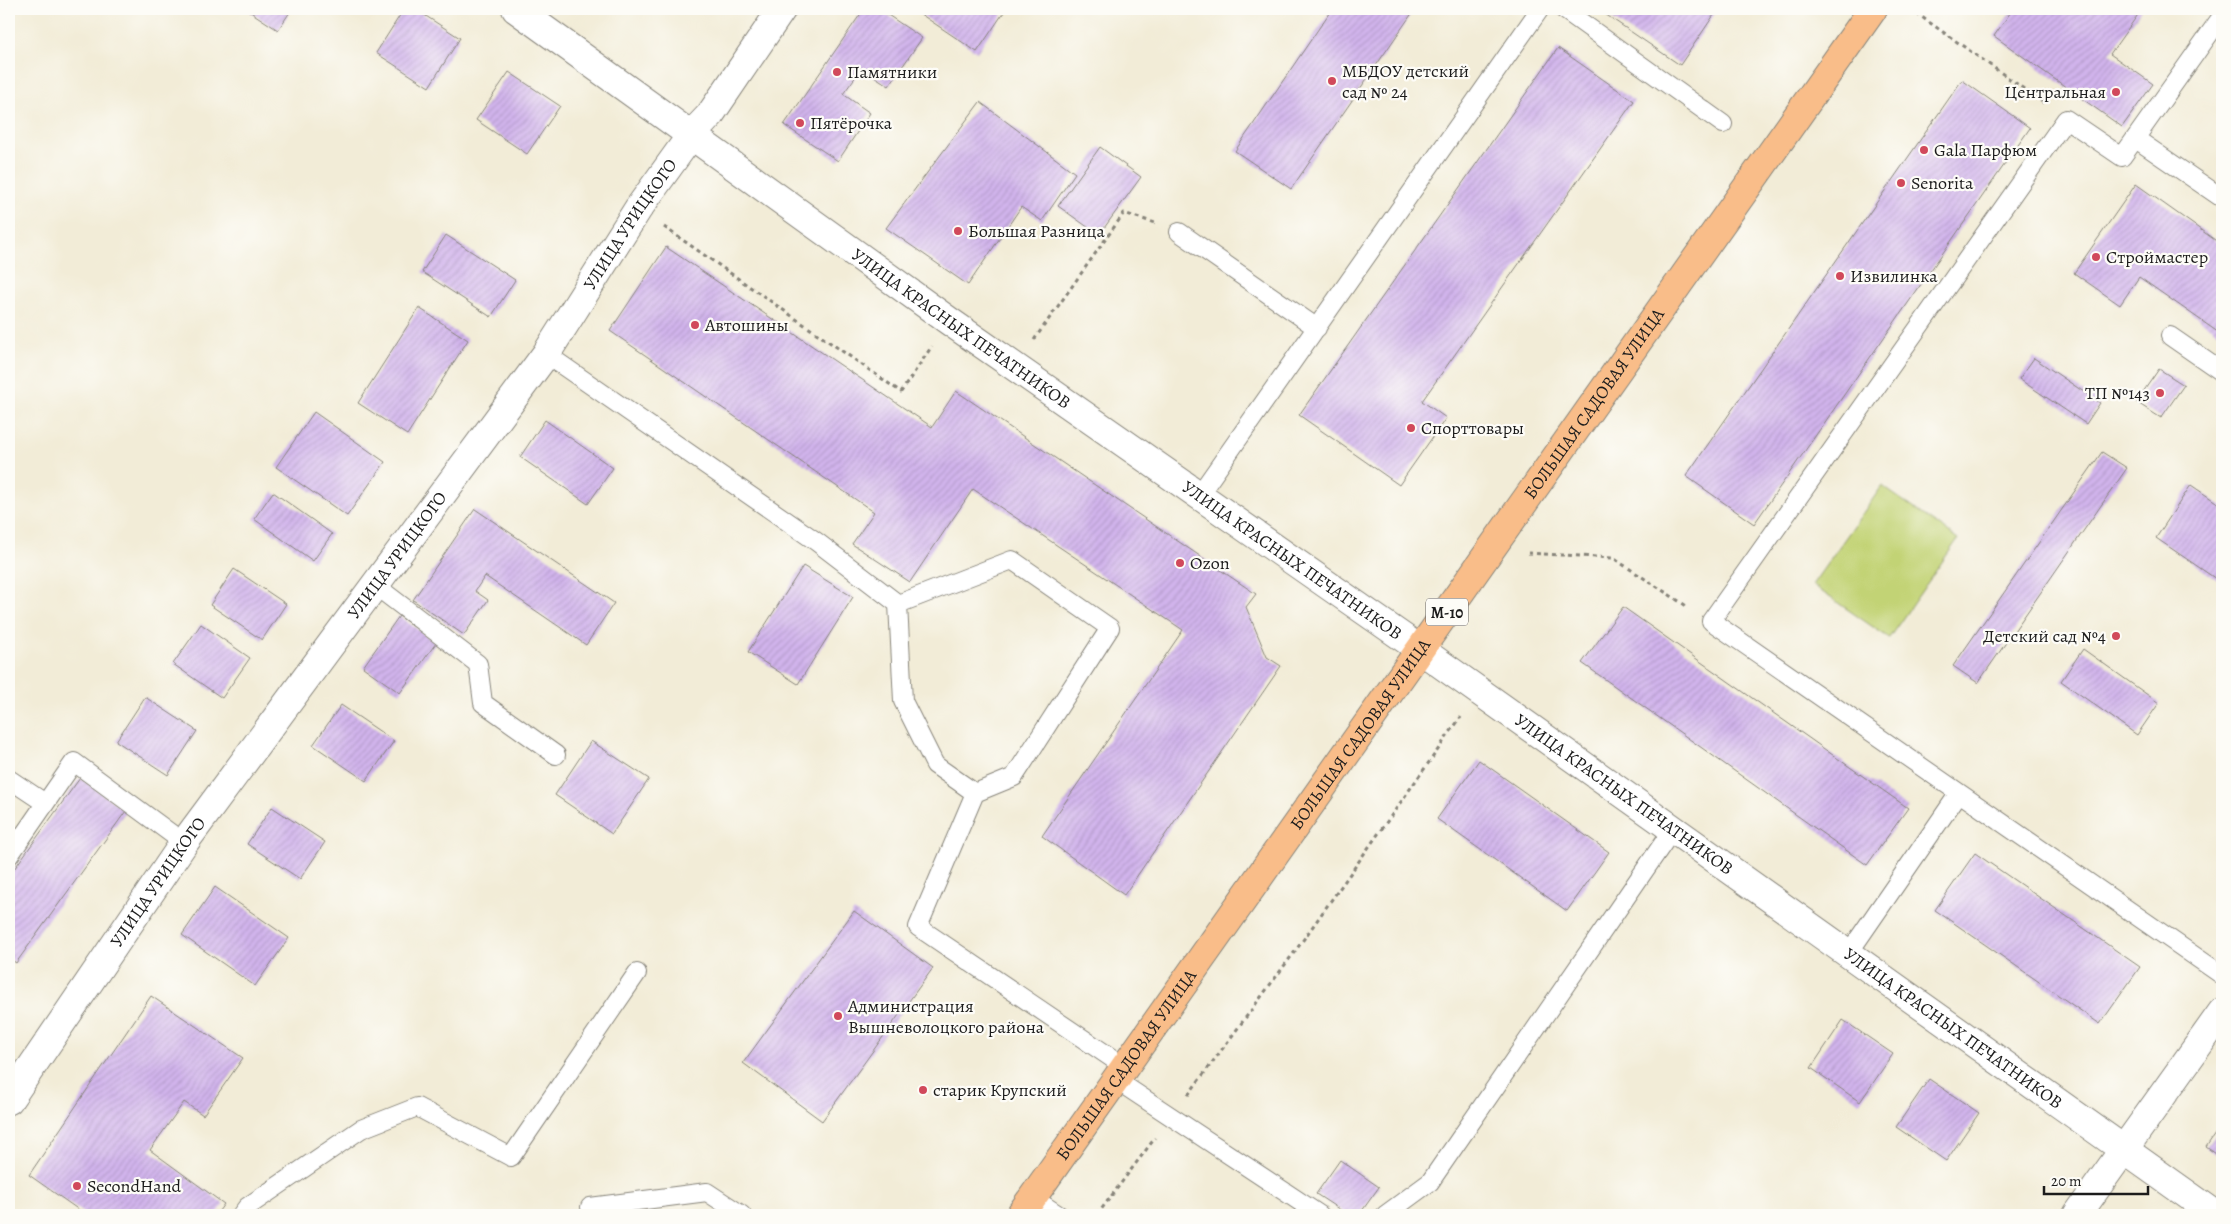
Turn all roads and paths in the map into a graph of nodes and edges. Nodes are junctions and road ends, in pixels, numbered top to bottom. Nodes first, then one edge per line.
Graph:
1 (516, 9) edge
2 (782, 9) edge
3 (1540, 9) edge
4 (1563, 9) edge
5 (1873, 9) edge
6 (1916, 13) dead end
7 (2222, 16) edge
8 (2066, 119) junction
9 (1723, 124) dead end
10 (692, 134) junction
11 (2136, 139) junction
12 (2222, 198) edge
13 (638, 209) junction
14 (1179, 232) joint
15 (949, 321) junction
16 (1317, 328) junction
17 (2170, 336) dead end
18 (1034, 340) dead end
19 (546, 354) junction
20 (2222, 372) edge
21 (1199, 495) junction
22 (1528, 553) dead end
23 (376, 586) junction
24 (898, 604) junction
25 (1711, 621) junction
26 (1421, 650) junction
27 (1479, 691) junction
28 (556, 755) dead end
29 (9, 779) edge
30 (975, 793) junction
31 (1959, 793) junction
32 (45, 804) junction
33 (1673, 829) junction
34 (184, 843) junction
35 (9, 856) edge
36 (1848, 954) junction
37 (637, 973) dead end
38 (2222, 975) edge
39 (2222, 1012) edge
40 (1121, 1073) junction
41 (9, 1100) edge
42 (1171, 1117) junction
43 (2123, 1150) junction
44 (1026, 1206) edge
45 (590, 1207) dead end
46 (241, 1215) edge
47 (742, 1215) edge
48 (1058, 1215) edge
49 (1098, 1215) edge
50 (1320, 1215) edge
51 (1385, 1215) edge
52 (2077, 1215) edge
53 (2216, 1215) edge

1 - 10 street, УЛИЦА КРАСНЫХ ПЕЧАТНИКОВ
2 - 10 street, УЛИЦА УРИЦКОГО
3 - 16 lane
4 - 9 lane
5 - 26 highway, БОЛЬШАЯ САДОВАЯ УЛИЦА / М-10
6 - 8 path
7 - 11 lane
8 - 11 lane
8 - 25 lane
10 - 13 street, УЛИЦА УРИЦКОГО
10 - 15 street, УЛИЦА КРАСНЫХ ПЕЧАТНИКОВ
11 - 12 lane
13 - 15 path
13 - 19 street, УЛИЦА УРИЦКОГО
14 - 16 lane
14 - 18 path
15 - 21 street, УЛИЦА КРАСНЫХ ПЕЧАТНИКОВ
16 - 21 lane
17 - 20 lane
19 - 23 street, УЛИЦА УРИЦКОГО
19 - 24 lane
21 - 26 street, УЛИЦА КРАСНЫХ ПЕЧАТНИКОВ
22 - 25 path
23 - 28 lane
23 - 34 street, УЛИЦА УРИЦКОГО
24 - 30 lane
24 - 30 lane
25 - 31 lane
26 - 27 street, УЛИЦА КРАСНЫХ ПЕЧАТНИКОВ
26 - 40 highway, БОЛЬШАЯ САДОВАЯ УЛИЦА / М-10
27 - 33 street, УЛИЦА КРАСНЫХ ПЕЧАТНИКОВ
27 - 42 path
29 - 32 lane
30 - 40 lane
31 - 36 lane
31 - 38 lane
32 - 34 lane
32 - 35 lane
33 - 36 street, УЛИЦА КРАСНЫХ ПЕЧАТНИКОВ
33 - 51 lane
34 - 41 street, УЛИЦА УРИЦКОГО
36 - 43 street, УЛИЦА КРАСНЫХ ПЕЧАТНИКОВ
37 - 46 lane
39 - 43 street
40 - 42 lane
40 - 44 highway, БОЛЬШАЯ САДОВАЯ УЛИЦА / М-10
42 - 49 path
42 - 50 lane
43 - 52 street
43 - 53 street, УЛИЦА КРАСНЫХ ПЕЧАТНИКОВ
44 - 48 lane
45 - 47 lane

